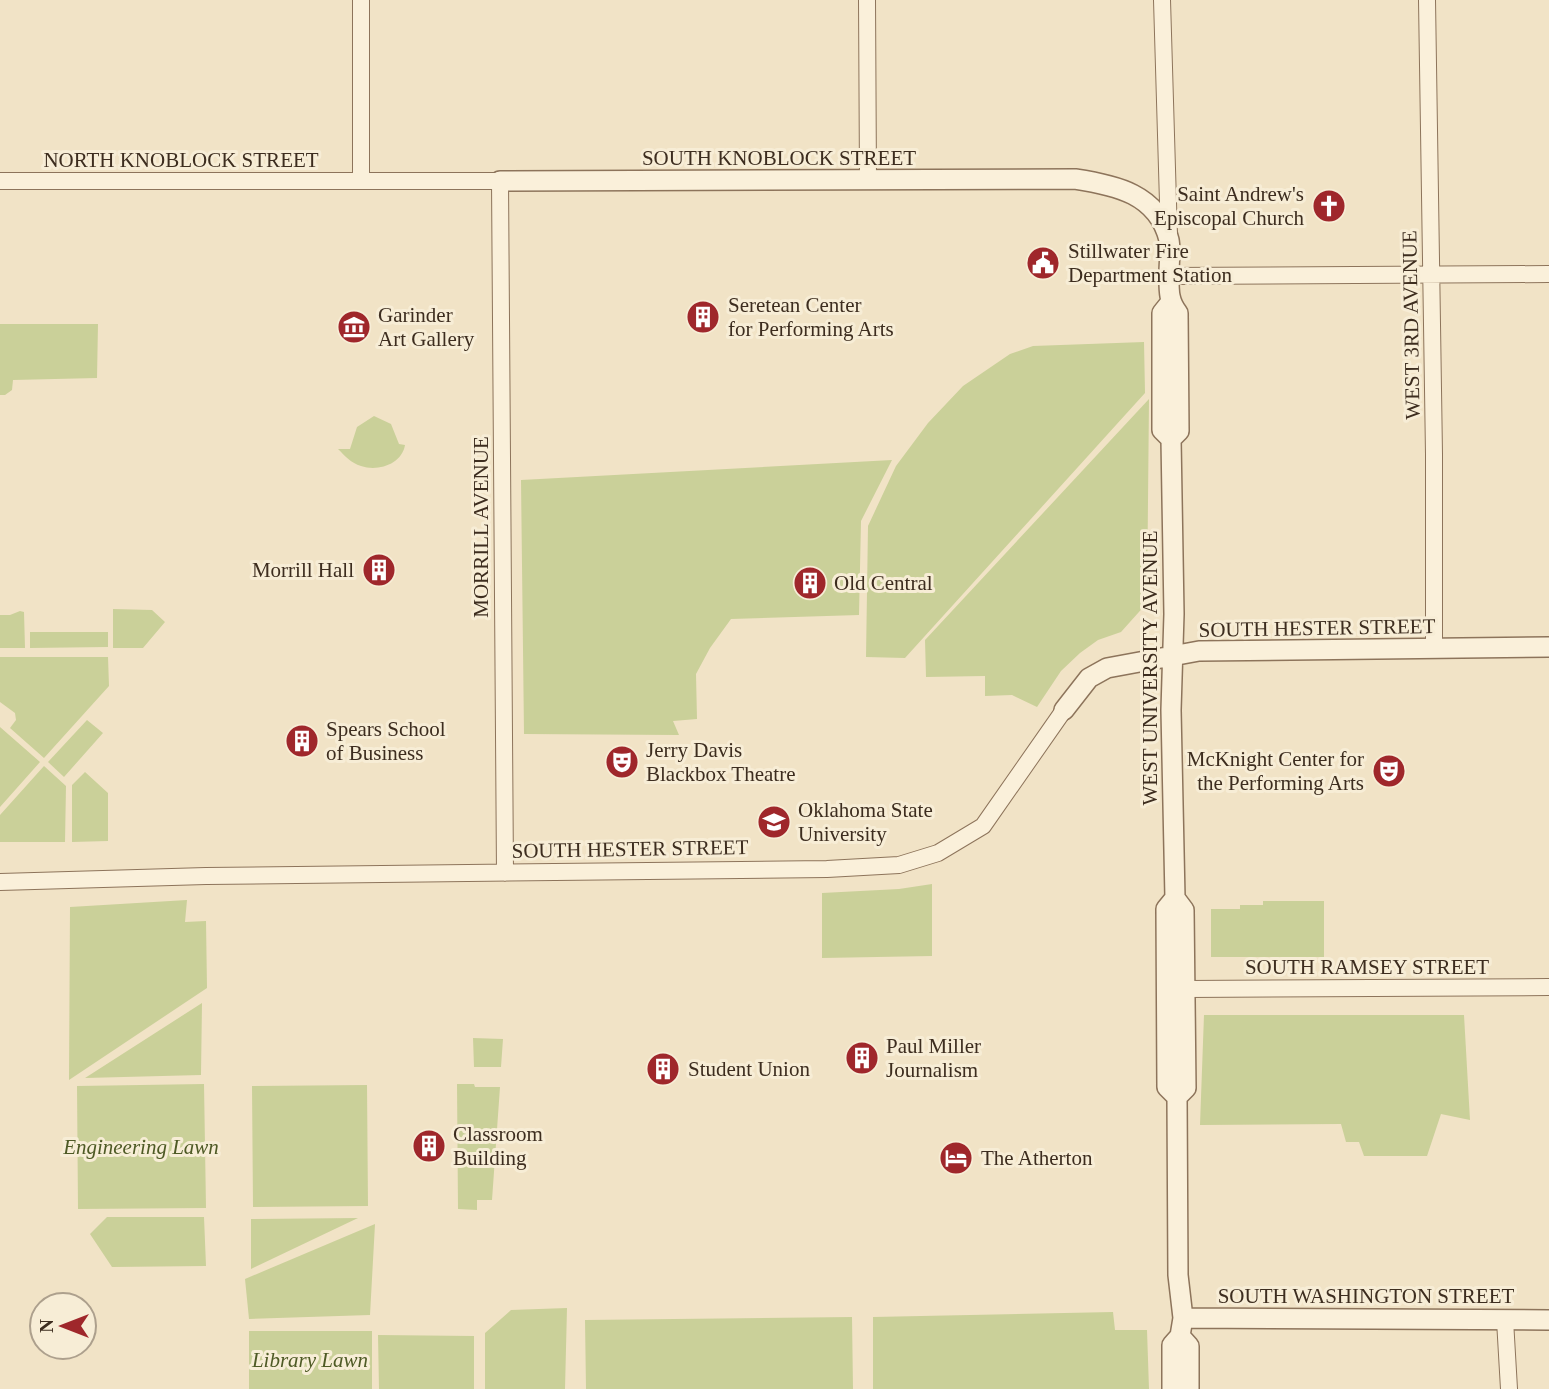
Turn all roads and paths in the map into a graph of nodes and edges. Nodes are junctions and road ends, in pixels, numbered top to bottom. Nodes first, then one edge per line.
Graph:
1 (361, 0) edge
2 (867, 0) edge
3 (1162, 0) edge
4 (1427, 0) edge
5 (868, 179) junction
6 (362, 180) junction
7 (0, 181) edge
8 (500, 181) junction
9 (1169, 242) junction
10 (1549, 274) edge
11 (1432, 275) junction
12 (1169, 276) junction
13 (1549, 647) edge
14 (1434, 649) junction
15 (1172, 656) junction
16 (1064, 710) joint
17 (505, 873) junction
18 (0, 882) edge
19 (1175, 898) junction
20 (1549, 987) edge
21 (1186, 989) junction
22 (1177, 1097) junction
23 (1506, 1320) junction
24 (1549, 1320) edge
25 (1181, 1327) junction
26 (1172, 1389) edge
27 (1189, 1389) edge
28 (1509, 1389) edge

1 - 6 street
2 - 5 street
3 - 9 street, WEST UNIVERSITY AVENUE
4 - 11 street, WEST 3RD AVENUE
5 - 8 street, SOUTH KNOBLOCK STREET
5 - 9 street, SOUTH KNOBLOCK STREET
6 - 7 street, NORTH KNOBLOCK STREET
6 - 8 street, SOUTH KNOBLOCK STREET
8 - 17 street, MORRILL AVENUE
9 - 12 street, WEST UNIVERSITY AVENUE
10 - 11 street
11 - 12 street
11 - 14 street, WEST 3RD AVENUE
12 - 15 street, WEST UNIVERSITY AVENUE
13 - 14 street, SOUTH HESTER STREET
14 - 15 street, SOUTH HESTER STREET
15 - 16 street, SOUTH HESTER STREET
15 - 19 street, WEST UNIVERSITY AVENUE
16 - 17 street, SOUTH HESTER STREET
17 - 18 street, SOUTH HESTER STREET
19 - 21 street, WEST UNIVERSITY AVENUE
19 - 22 street, WEST UNIVERSITY AVENUE
20 - 21 street, SOUTH RAMSEY STREET
21 - 22 street, WEST UNIVERSITY AVENUE
22 - 25 street, WEST UNIVERSITY AVENUE
23 - 24 street, SOUTH WASHINGTON STREET
23 - 25 street, SOUTH WASHINGTON STREET
23 - 28 street
25 - 26 street, WEST UNIVERSITY AVENUE
25 - 27 street, WEST UNIVERSITY AVENUE

